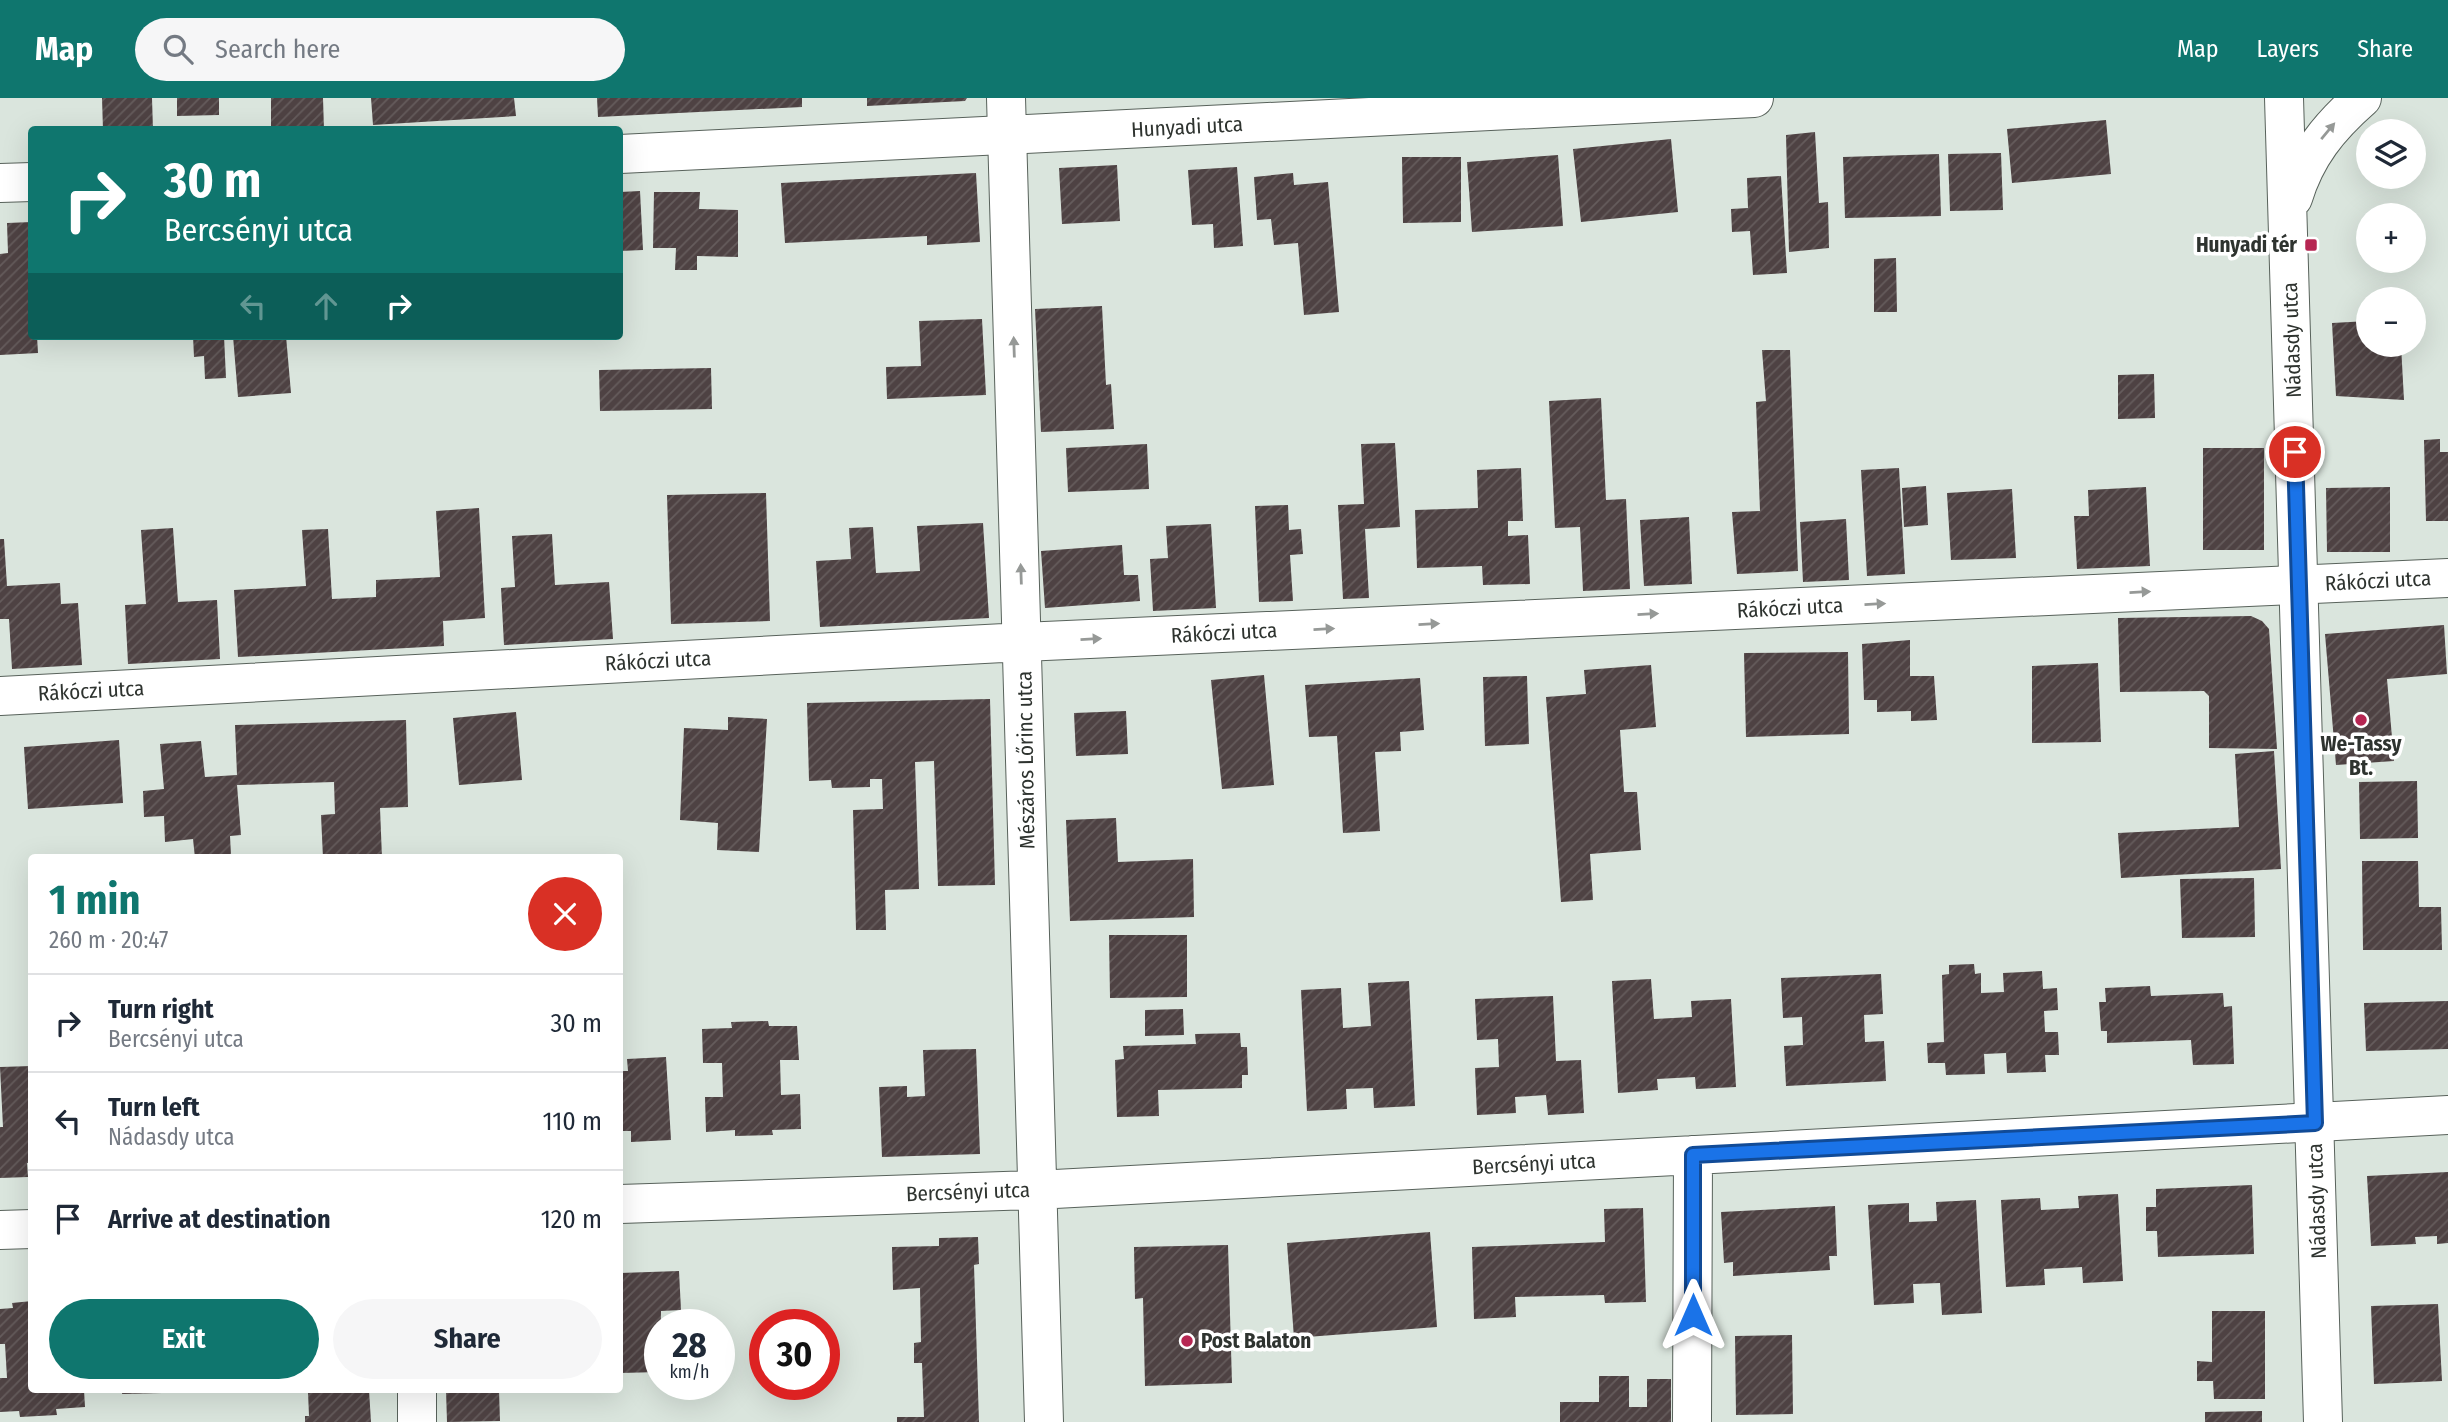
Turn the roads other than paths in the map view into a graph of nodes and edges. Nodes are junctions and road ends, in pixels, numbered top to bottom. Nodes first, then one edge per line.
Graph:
1 (1006, 98) edge
2 (1754, 98) edge
3 (2284, 98) edge
4 (2362, 98) edge
5 (1007, 136) junction
6 (623, 154) edge
7 (28, 182) edge
8 (0, 183) edge
9 (2288, 213) junction
10 (2448, 578) edge
11 (2299, 585) junction
12 (1023, 642) junction
13 (0, 696) edge
14 (2448, 1115) edge
15 (2315, 1123) junction
16 (1693, 1155) junction
17 (1036, 1190) junction
18 (623, 1204) edge
19 (28, 1229) edge
20 (0, 1230) edge
21 (417, 1393) edge
22 (417, 1422) edge
23 (1044, 1422) edge
24 (1692, 1422) edge
25 (2323, 1422) edge

1 - 5 street, Mészáros Lőrinc utca
2 - 5 street, Hunyadi utca
3 - 9 street, Nádasdy utca
9 -> 4 street
5 - 6 street, Hunyadi utca
12 -> 5 street, Mészáros Lőrinc utca
7 - 8 street
9 - 11 street, Nádasdy utca
10 - 11 street, Rákóczi utca
12 -> 11 street, Rákóczi utca
11 - 15 street, Nádasdy utca
12 - 13 street, Rákóczi utca
12 - 17 street, Mészáros Lőrinc utca
14 - 15 street, Bercsényi utca
15 - 16 street, Bercsényi utca
15 - 25 street, Nádasdy utca
16 - 17 street, Bercsényi utca
16 - 24 street
17 - 18 street, Bercsényi utca
17 - 23 street, Mészáros Lőrinc utca
19 - 20 street
21 - 22 street

